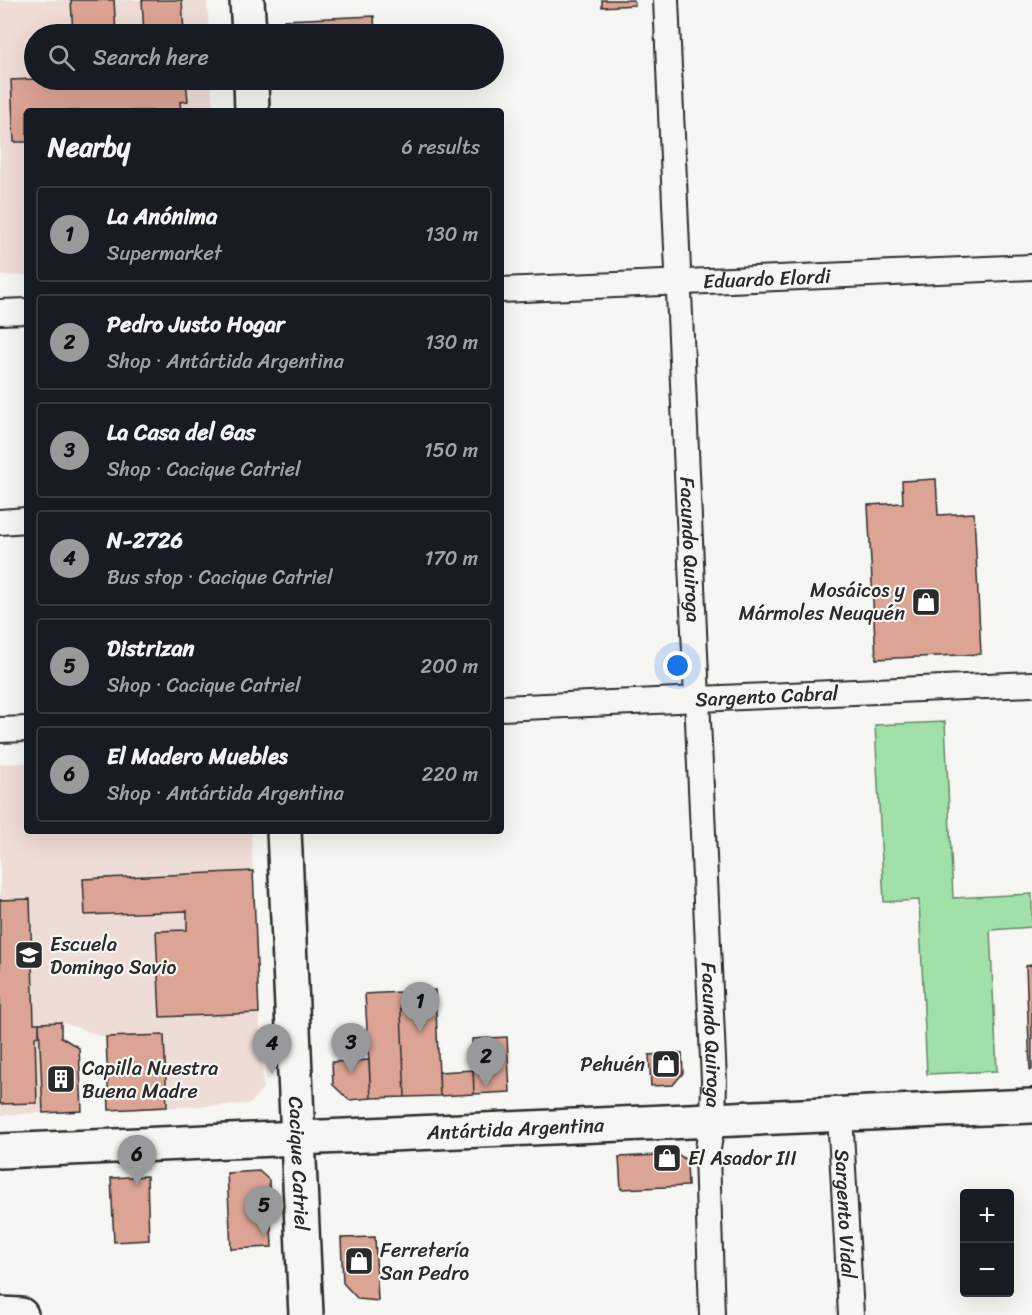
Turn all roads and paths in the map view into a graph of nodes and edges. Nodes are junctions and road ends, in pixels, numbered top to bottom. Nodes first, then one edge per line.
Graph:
1 (247, 0) edge
2 (666, 0) edge
3 (248, 24) edge
4 (251, 90) edge
5 (252, 108) edge
6 (1032, 267) edge
7 (679, 282) junction
8 (504, 290) edge
9 (24, 311) edge
10 (0, 312) edge
11 (24, 520) edge
12 (0, 522) edge
13 (1032, 684) edge
14 (697, 699) junction
15 (504, 708) edge
16 (24, 729) edge
17 (0, 730) edge
18 (284, 834) edge
19 (1032, 1106) edge
20 (840, 1114) junction
21 (713, 1120) junction
22 (298, 1138) junction
23 (0, 1151) edge
24 (0, 1314) edge
25 (21, 1315) edge
26 (306, 1315) edge
27 (712, 1315) edge
28 (851, 1315) edge

1 - 3 main road
2 - 7 street, Facundo Quiroga
4 - 5 main road
6 - 7 street, Eduardo Elordi
7 - 8 street, Eduardo Elordi
7 - 14 street, Facundo Quiroga
9 - 10 street
11 - 12 street
13 - 14 street, Sargento Cabral
14 - 15 street, Sargento Cabral
14 - 21 street, Facundo Quiroga
16 - 17 street
18 - 22 main road, Cacique Catriel
19 - 20 main road, Antártida Argentina
20 - 21 main road, Antártida Argentina
20 - 28 street, Sargento Vidal
21 - 22 main road, Antártida Argentina
21 - 27 street, Facundo Quiroga
22 - 23 main road, Antártida Argentina
22 - 26 main road, Cacique Catriel
24 - 25 main road

